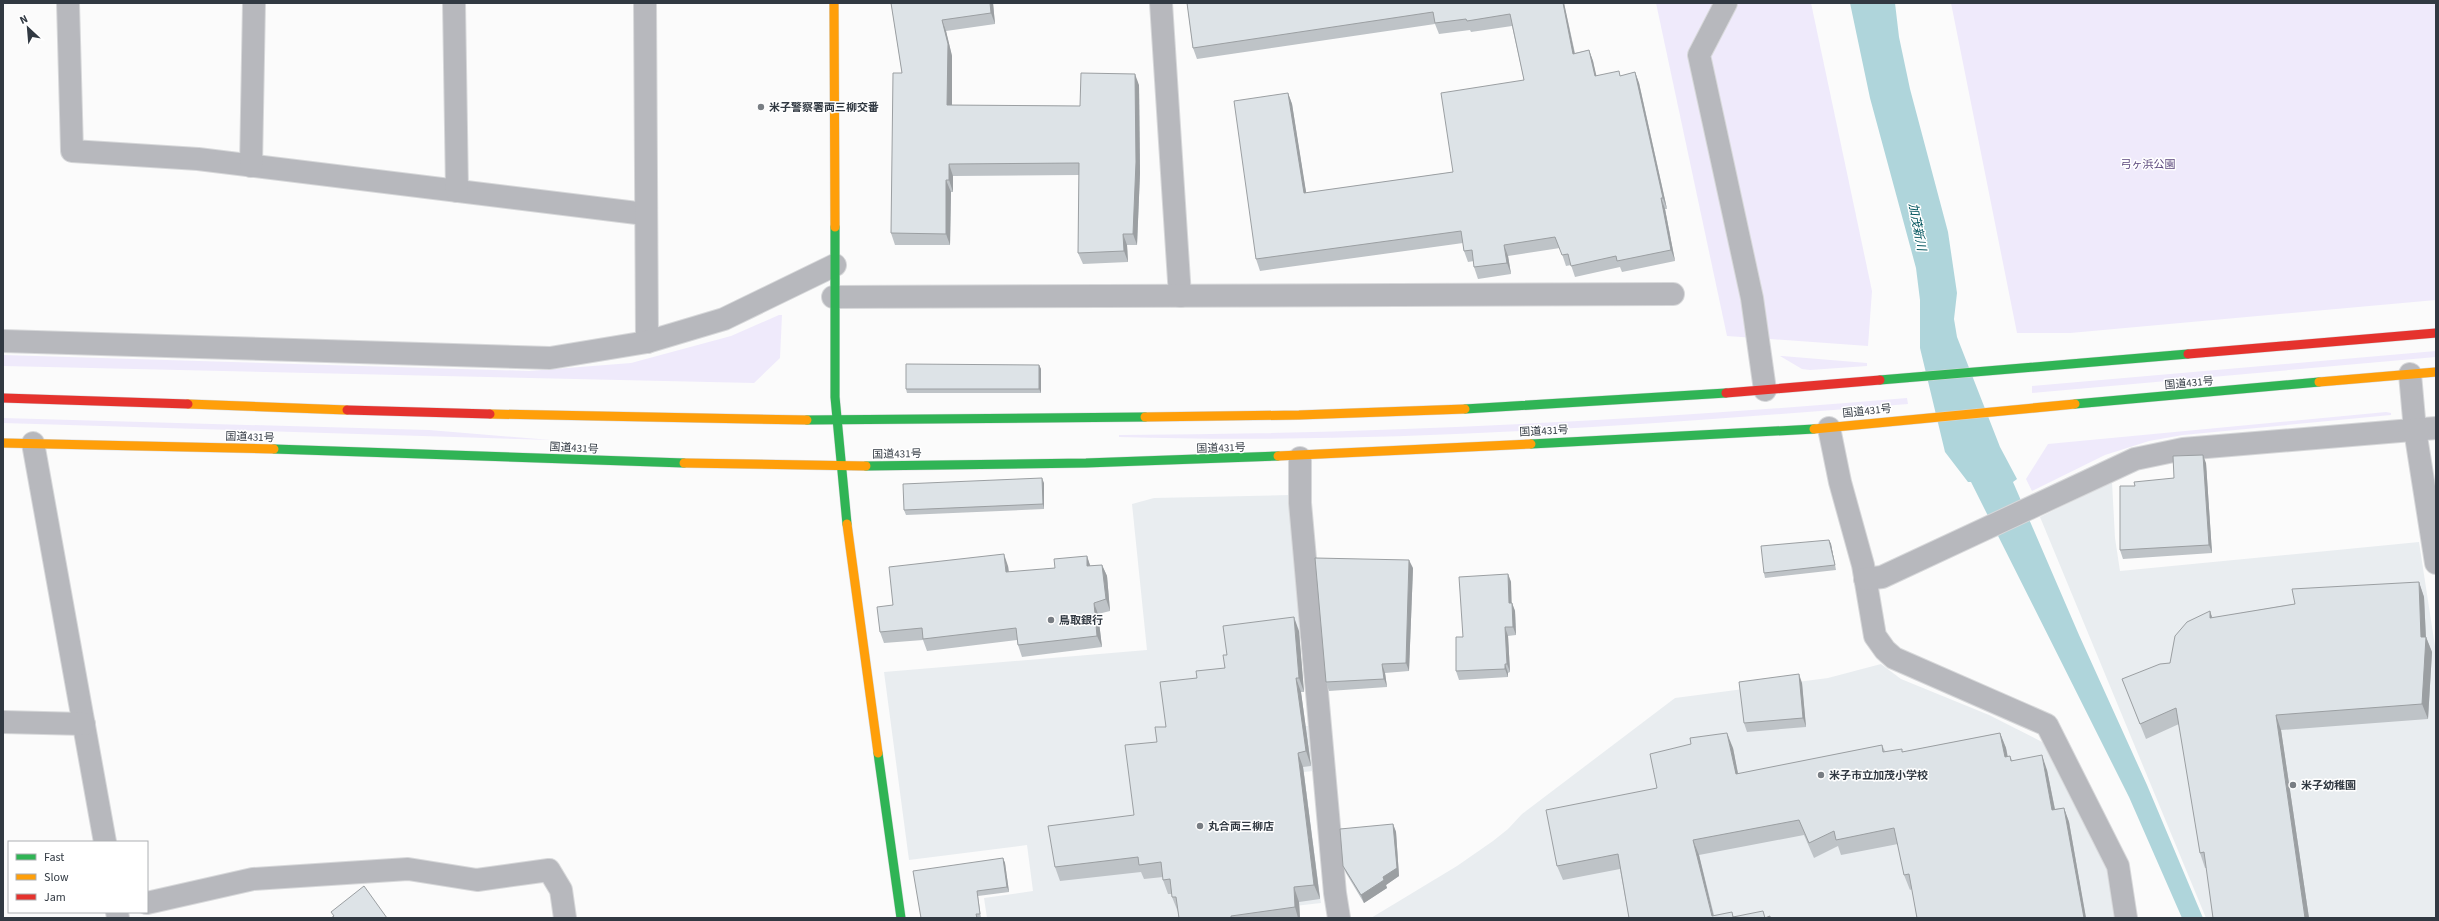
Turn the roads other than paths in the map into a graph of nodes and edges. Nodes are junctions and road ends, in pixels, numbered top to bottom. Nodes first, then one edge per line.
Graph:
1 (68, 3) edge
2 (254, 3) edge
3 (454, 3) edge
4 (645, 3) edge
5 (834, 3) edge
6 (1161, 3) edge
7 (1726, 3) edge
8 (251, 166) junction
9 (457, 191) junction
10 (645, 214) junction
11 (835, 265) junction
12 (1673, 294) dead end
13 (833, 296) junction
14 (1180, 296) junction
15 (2436, 333) edge
16 (3, 341) edge
17 (647, 342) junction
18 (2436, 372) edge
19 (2410, 374) junction
20 (1765, 390) junction
21 (3, 398) edge
22 (836, 421) junction
23 (1829, 428) junction
24 (2436, 428) edge
25 (2415, 430) junction
26 (3, 443) edge
27 (33, 443) junction
28 (1300, 458) junction
29 (840, 466) junction
30 (2436, 562) edge
31 (1865, 579) junction
32 (3, 722) edge
33 (84, 724) junction
34 (105, 841) edge
35 (148, 903) edge
36 (566, 918) edge
37 (901, 918) edge
38 (1339, 918) edge
39 (2126, 918) edge

1 - 8 street
2 - 8 street
3 - 9 street
4 - 10 street
5 - 11 main road
6 - 14 street
7 - 20 street
8 - 9 street
9 - 10 street
10 - 17 street
11 - 13 main road
11 - 17 street
12 - 14 street
13 - 14 street
13 - 22 main road
15 - 20 main road
16 - 17 street
18 - 19 main road, 国道431号
19 - 23 main road, 国道431号
19 - 25 street
20 - 22 main road
21 - 22 main road
22 - 29 main road
23 - 28 main road, 国道431号
23 - 31 street
24 - 25 street
25 - 30 street
25 - 31 street
26 - 27 main road, 国道431号
27 - 29 main road, 国道431号
27 - 33 street
28 - 29 main road, 国道431号
28 - 38 street
29 - 37 main road
31 - 39 street
32 - 33 street
33 - 34 street
35 - 36 street

